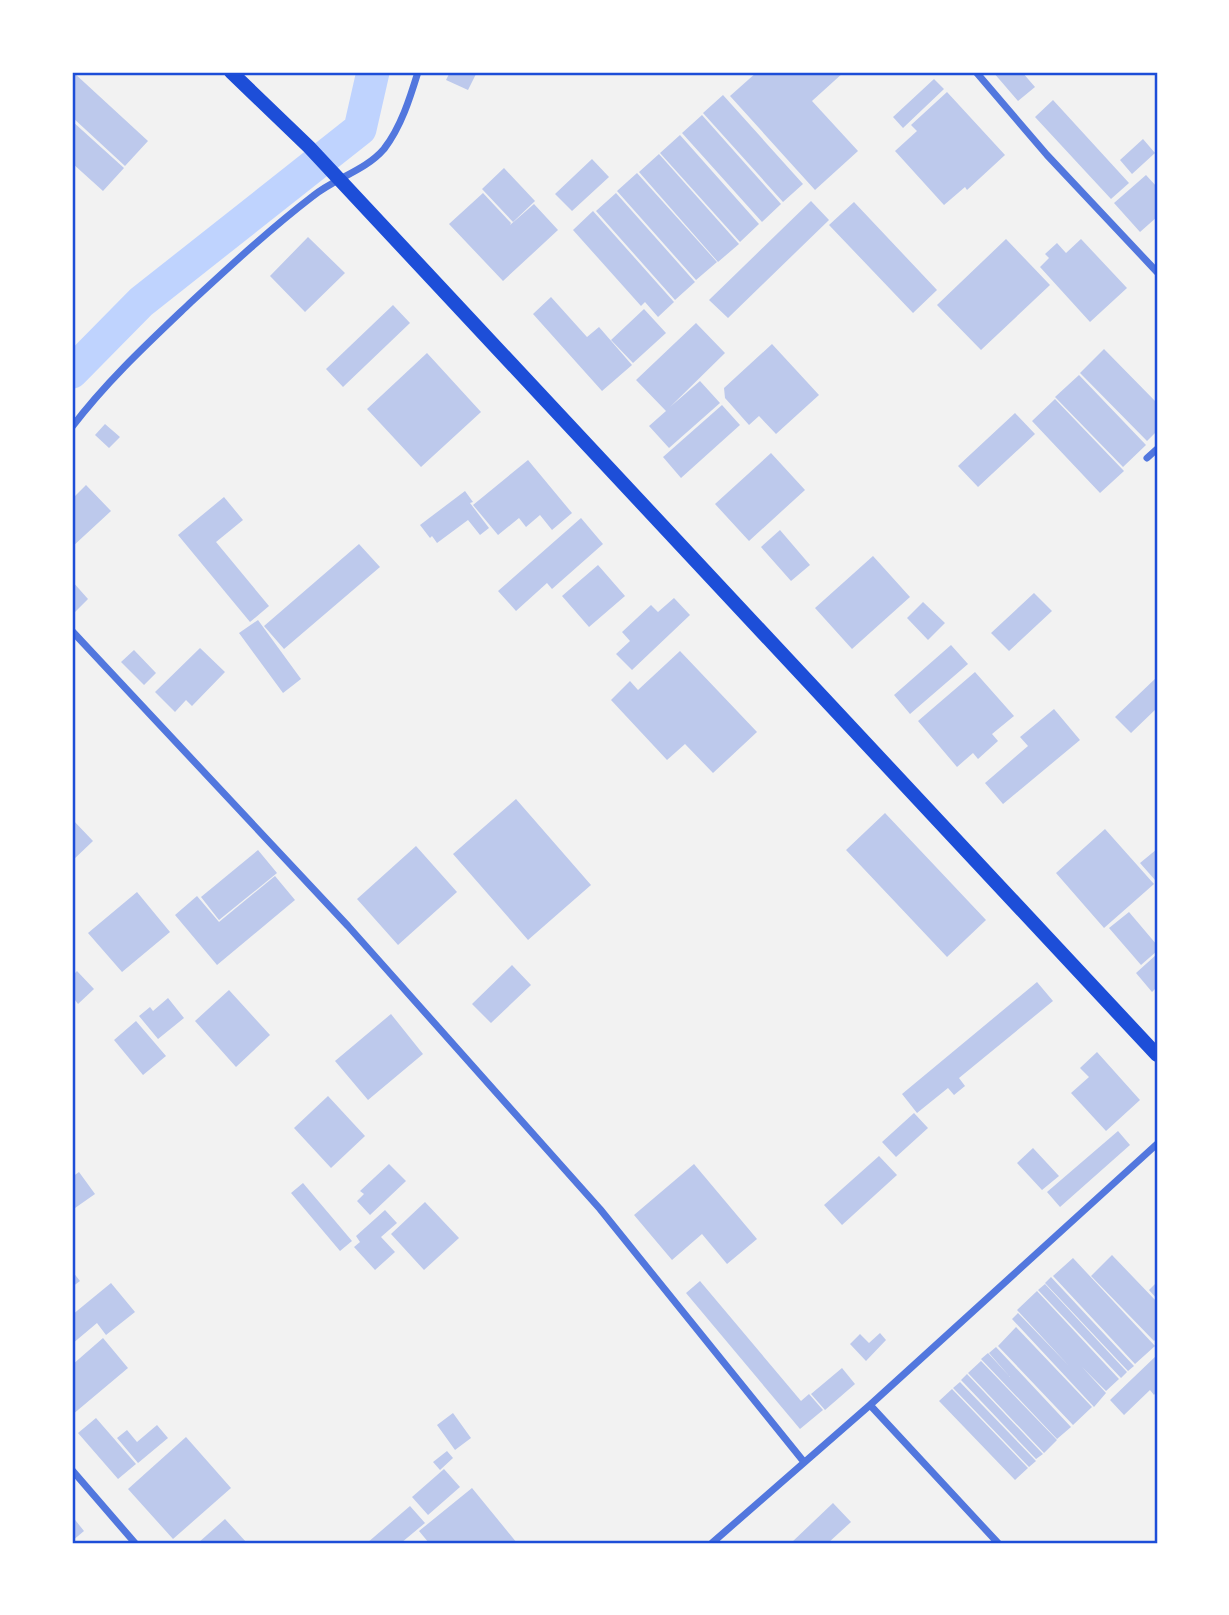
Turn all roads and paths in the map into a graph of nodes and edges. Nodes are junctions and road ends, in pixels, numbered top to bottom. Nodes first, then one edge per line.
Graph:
1 (231, 72) edge
2 (418, 72) edge
3 (976, 72) edge
4 (334, 175) junction
5 (1157, 272) edge
6 (72, 427) edge
7 (1157, 449) edge
8 (1147, 458) dead end
9 (72, 631) edge
10 (1157, 1055) edge
11 (1157, 1144) edge
12 (870, 1405) junction
13 (804, 1462) junction
14 (72, 1471) edge
15 (135, 1543) edge
16 (712, 1543) edge
17 (998, 1543) edge

1 - 4 main road
2 - 4 street
3 - 5 street
4 - 6 street
4 - 10 main road
7 - 8 street
9 - 13 street
11 - 12 street
12 - 13 street
12 - 17 street
13 - 16 street
14 - 15 street

